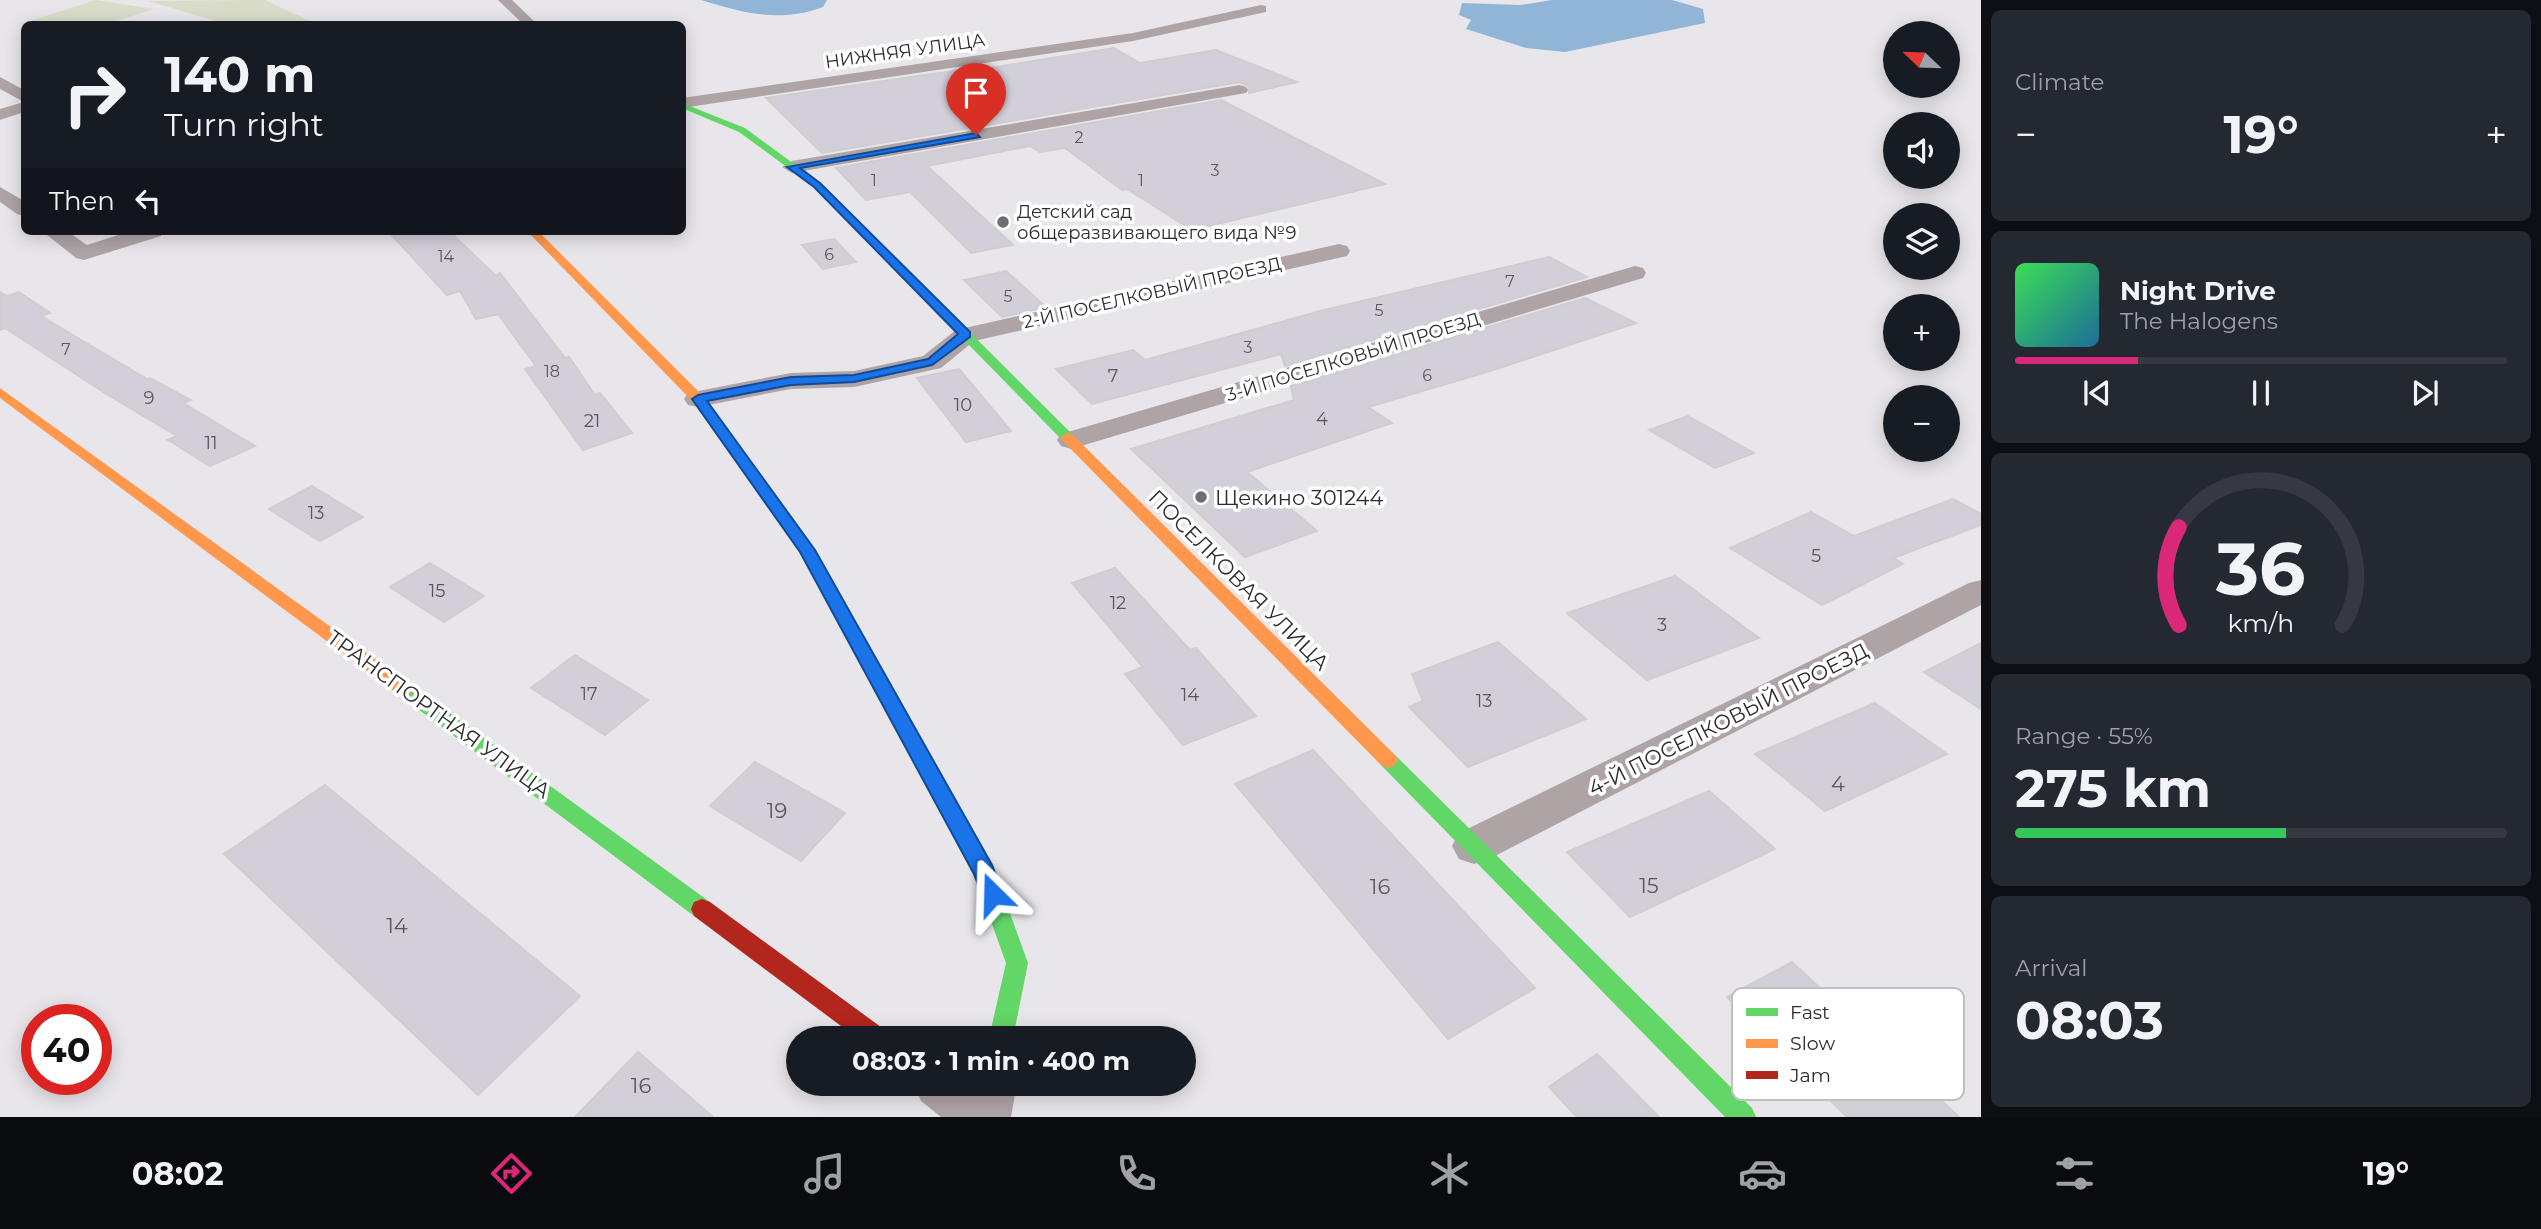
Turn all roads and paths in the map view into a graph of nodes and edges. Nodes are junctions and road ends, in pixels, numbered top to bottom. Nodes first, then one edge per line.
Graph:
1 (504, 0) edge
2 (1261, 9) dead end
3 (527, 21) edge
4 (0, 82) edge
5 (1240, 90) dead end
6 (21, 95) edge
7 (686, 103) edge
8 (686, 106) edge
9 (21, 108) edge
10 (0, 115) edge
11 (792, 167) junction
12 (0, 193) edge
13 (21, 208) edge
14 (59, 235) edge
15 (140, 235) edge
16 (536, 235) edge
17 (1339, 251) dead end
18 (1635, 273) dead end
19 (965, 335) junction
20 (0, 392) edge
21 (698, 399) junction
22 (1071, 440) junction
23 (1981, 591) edge
24 (1474, 846) junction
25 (861, 1026) edge
26 (1004, 1026) edge
27 (956, 1096) edge
28 (988, 1096) edge
29 (984, 1117) edge
30 (1743, 1117) edge

1 - 3 street
2 - 7 street, НИЖНЯЯ УЛИЦА
4 - 6 street
5 - 11 street
8 - 11 street, ПОСЕЛКОВАЯ УЛИЦА
9 - 10 street
11 - 19 street, ПОСЕЛКОВАЯ УЛИЦА
12 - 13 street
14 - 15 street
16 - 21 street
17 - 19 street, 2-Й ПОСЕЛКОВЫЙ ПРОЕЗД
18 - 22 street, 3-Й ПОСЕЛКОВЫЙ ПРОЕЗД
19 - 21 street
19 - 22 street, ПОСЕЛКОВАЯ УЛИЦА
20 - 25 street, ТРАНСПОРТНАЯ УЛИЦА
21 - 26 street
22 - 24 street, ПОСЕЛКОВАЯ УЛИЦА
23 - 24 street, 4-Й ПОСЕЛКОВЫЙ ПРОЕЗД
24 - 30 street, ПОСЕЛКОВАЯ УЛИЦА
27 - 29 street
28 - 29 street

